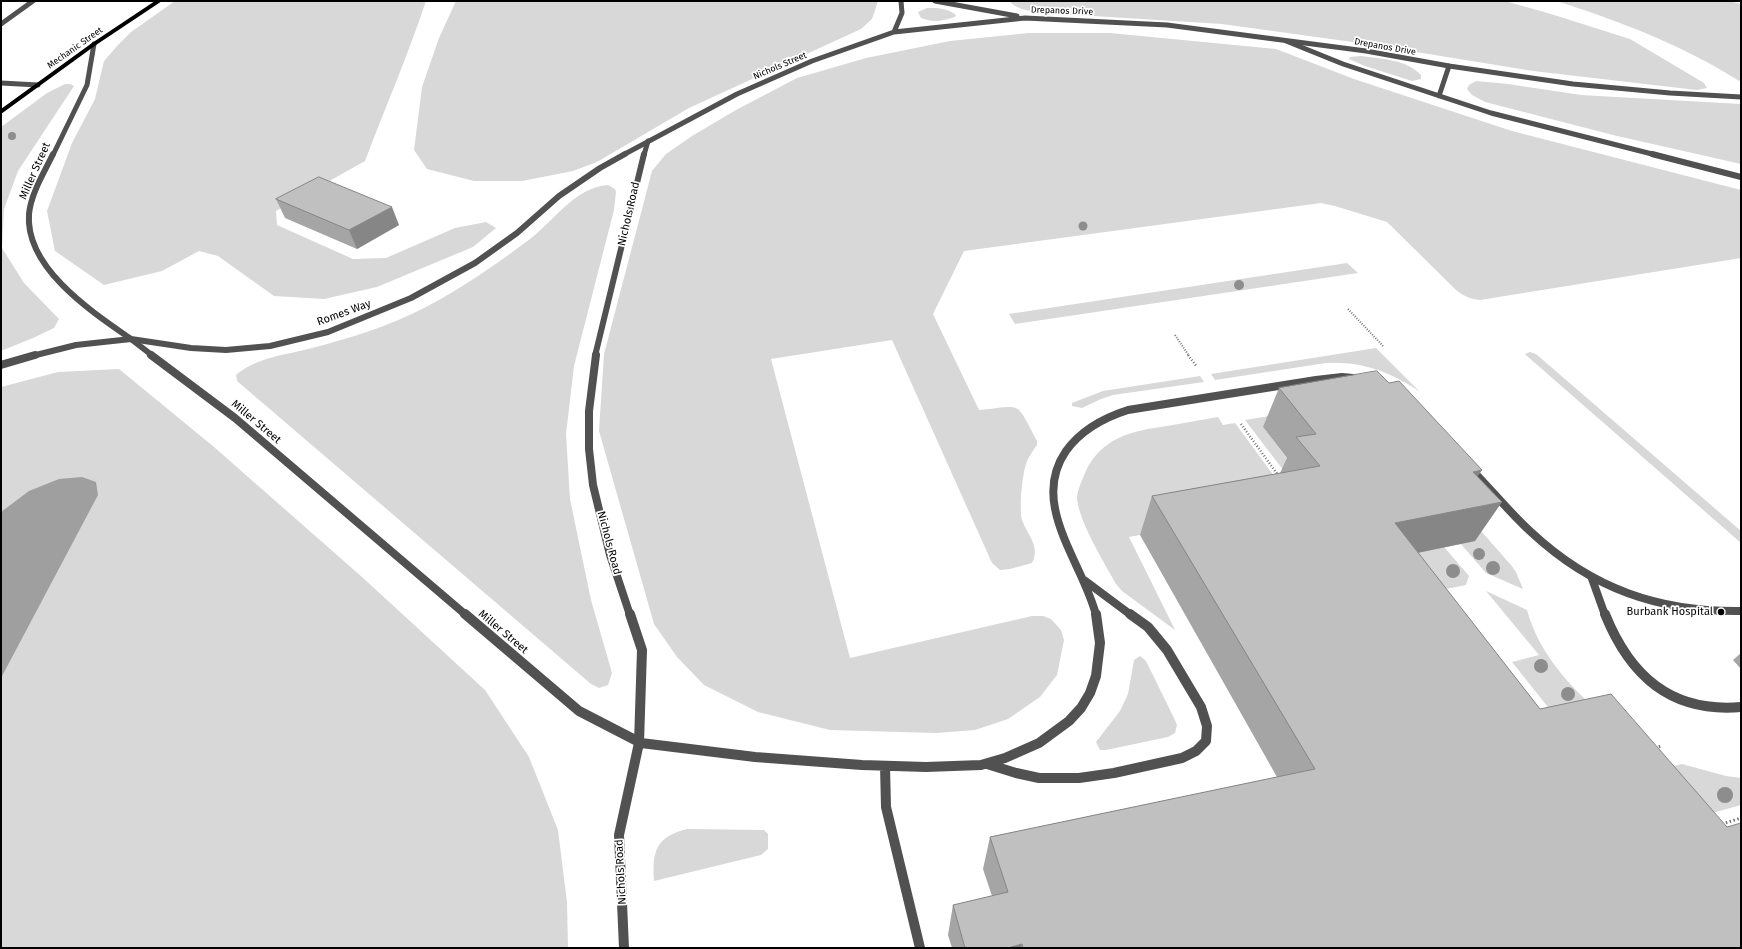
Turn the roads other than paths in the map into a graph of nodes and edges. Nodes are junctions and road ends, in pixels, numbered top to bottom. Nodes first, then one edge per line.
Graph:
1 (33, 1) edge
2 (160, 1) edge
3 (901, 1) edge
4 (935, 1) edge
5 (1025, 18) junction
6 (1, 24) edge
7 (894, 32) junction
8 (1286, 41) junction
9 (94, 44) junction
10 (1449, 66) junction
11 (1, 83) edge
12 (38, 85) junction
13 (1439, 96) junction
14 (1741, 97) edge
15 (1, 112) edge
16 (648, 141) junction
17 (1741, 177) edge
18 (131, 339) junction
19 (1, 365) edge
20 (1363, 380) edge
21 (1463, 460) edge
22 (1591, 576) junction
23 (1083, 580) junction
24 (1741, 611) edge
25 (1741, 708) edge
26 (639, 743) junction
27 (987, 764) junction
28 (885, 766) junction
29 (624, 948) edge
30 (920, 948) edge

1 - 6 street
2 - 9 main road, Mechanic Street
3 - 7 street
4 - 5 street, Drepanos Drive
5 - 7 street, Drepanos Drive
5 - 8 street, Drepanos Drive
7 - 16 street, Nichols Street
8 - 10 street, Drepanos Drive
8 - 13 street
9 - 12 main road, Mechanic Street
9 - 18 street, Miller Street
10 - 13 street
10 - 14 street, Drepanos Drive
11 - 12 street
12 - 15 main road, Mechanic Street
13 - 17 street
16 - 18 street, Romes Way
16 - 26 street, Nichols Road
18 - 19 street, Romes Way
18 - 26 street, Miller Street
20 - 23 street
21 - 22 street
22 - 24 street
22 - 25 street
23 - 27 street
23 - 27 street
26 - 28 street
26 - 29 street, Nichols Road
27 - 28 street
28 - 30 street

